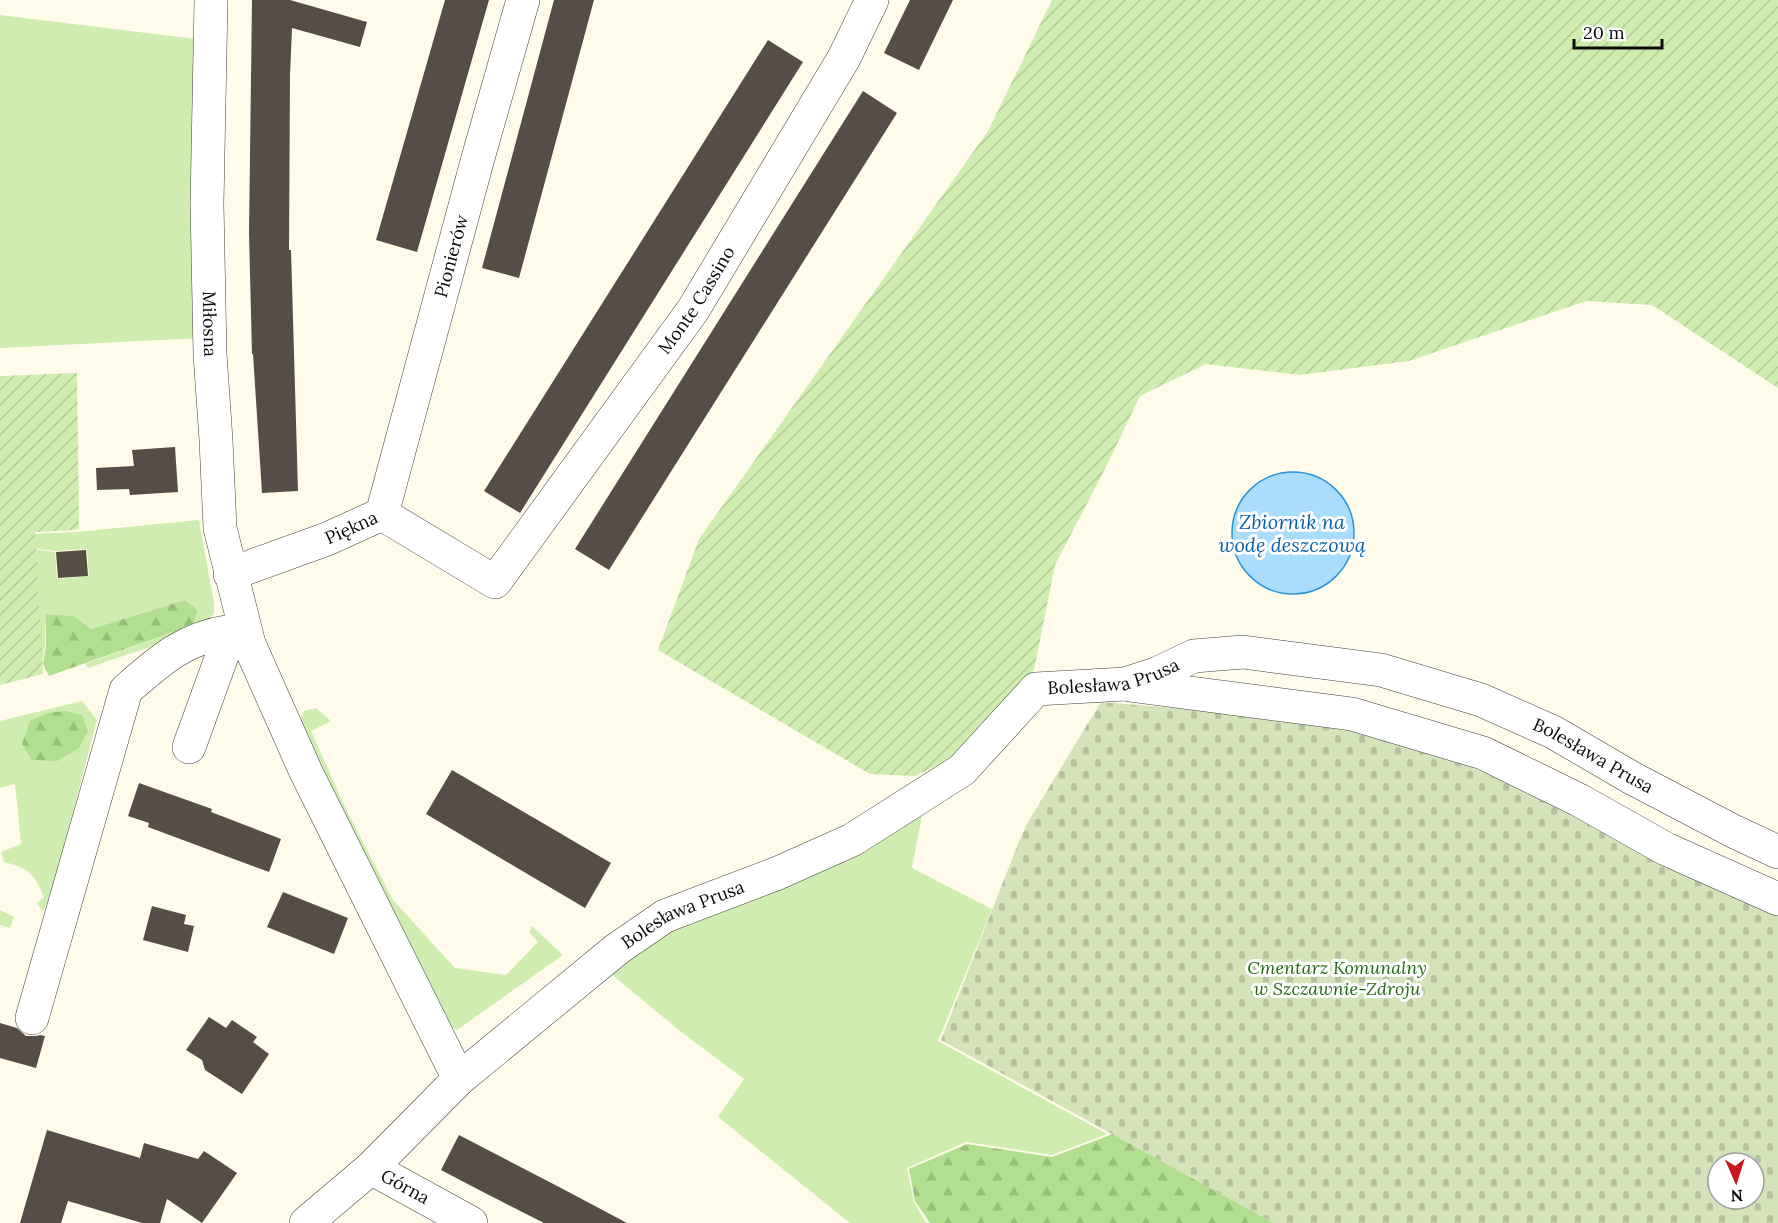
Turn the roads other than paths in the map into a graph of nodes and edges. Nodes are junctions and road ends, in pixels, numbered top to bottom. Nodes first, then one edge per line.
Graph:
1 (211, 0) edge
2 (523, 0) edge
3 (872, 0) edge
4 (382, 514) junction
5 (230, 574) junction
6 (495, 582) joint
7 (240, 638) junction
8 (1125, 684) junction
9 (189, 747) dead end
10 (1778, 852) edge
11 (1778, 899) edge
12 (32, 1018) dead end
13 (459, 1079) junction
14 (371, 1168) junction
15 (306, 1223) edge
16 (471, 1223) edge

1 - 5 street, Miłosna
2 - 4 street, Pionierów
3 - 6 street, Monte Cassino
4 - 5 street, Piękna
4 - 6 street, Piękna
5 - 7 street, Miłosna
7 - 9 street
7 - 12 street
7 - 13 street
8 - 10 street, Bolesława Prusa
8 - 11 street
8 - 13 street, Bolesława Prusa
13 - 14 street, Bolesława Prusa
14 - 15 street, Bolesława Prusa
14 - 16 street, Górna

